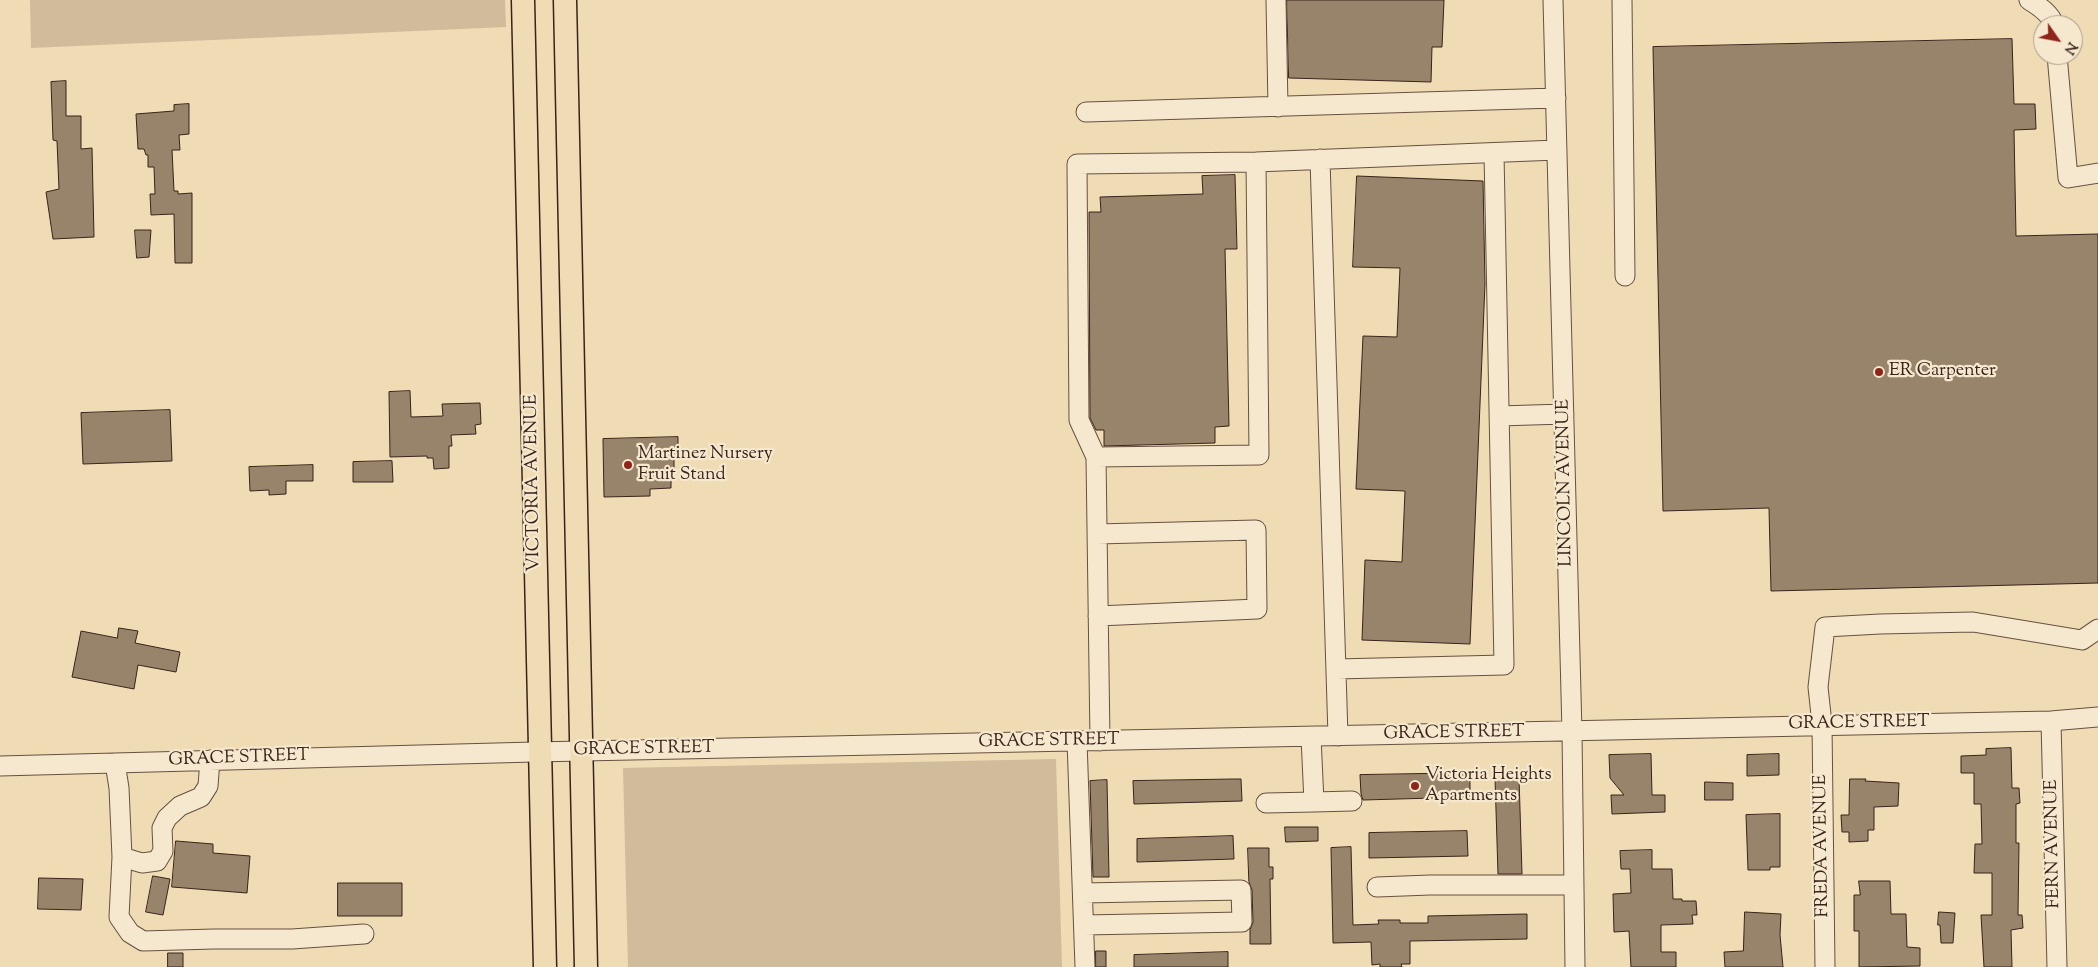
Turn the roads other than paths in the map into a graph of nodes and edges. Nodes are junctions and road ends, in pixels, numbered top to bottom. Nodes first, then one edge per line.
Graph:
1 (523, 0) edge
2 (565, 0) edge
3 (1276, 0) edge
4 (1553, 0) edge
5 (1622, 0) edge
6 (2030, 0) edge
7 (2048, 15) edge
8 (2058, 65) edge
9 (1556, 98) junction
10 (1278, 107) junction
11 (1086, 112) dead end
12 (1557, 150) junction
13 (1494, 153) junction
14 (1320, 159) junction
15 (1256, 162) junction
16 (2098, 173) edge
17 (1625, 276) dead end
18 (1564, 414) junction
19 (1499, 416) junction
20 (1096, 457) junction
21 (1097, 534) junction
22 (1098, 616) junction
23 (2098, 630) edge
24 (1336, 669) junction
25 (2098, 717) edge
26 (2051, 721) junction
27 (1822, 724) junction
28 (1572, 732) junction
29 (1311, 736) junction
30 (1338, 736) junction
31 (1077, 741) junction
32 (1100, 741) junction
33 (582, 751) junction
34 (540, 752) junction
35 (210, 760) junction
36 (115, 763) junction
37 (0, 766) edge
38 (1352, 800) dead end
39 (1314, 802) junction
40 (1266, 803) dead end
41 (122, 858) junction
42 (1574, 885) junction
43 (1377, 888) dead end
44 (1083, 893) junction
45 (1084, 925) junction
46 (364, 934) dead end
47 (545, 967) edge
48 (586, 967) edge
49 (1086, 967) edge
50 (1576, 967) edge
51 (1825, 967) edge
52 (2057, 967) edge

1 - 34 main road, VICTORIA AVENUE
2 - 33 main road
3 - 10 street
4 - 9 street, LINCOLN AVENUE
5 - 17 street
6 - 7 street
8 - 16 street
9 - 10 street
9 - 12 street, LINCOLN AVENUE
10 - 11 street
12 - 13 street
12 - 18 street, LINCOLN AVENUE
13 - 14 street
13 - 19 street
14 - 15 street
14 - 24 street
15 - 20 street
15 - 20 street
18 - 19 street
18 - 28 street, LINCOLN AVENUE
19 - 24 street
20 - 21 street
21 - 22 street
21 - 22 street
22 - 32 street
23 - 27 street, FREDA AVENUE
24 - 30 street
25 - 26 street, GRACE STREET
26 - 27 street, GRACE STREET
26 - 52 street, FERN AVENUE
27 - 28 street, GRACE STREET
27 - 51 street, FREDA AVENUE
28 - 30 street, GRACE STREET
28 - 42 street, LINCOLN AVENUE
29 - 30 street, GRACE STREET
29 - 32 street, GRACE STREET
29 - 39 street
31 - 32 street, GRACE STREET
31 - 33 street, GRACE STREET
31 - 44 street
33 - 34 street, GRACE STREET
33 - 48 main road
34 - 35 street, GRACE STREET
34 - 47 main road, VICTORIA AVENUE
35 - 36 street, GRACE STREET
35 - 41 street
36 - 37 street, GRACE STREET
36 - 41 street
38 - 39 street
39 - 40 street
41 - 46 street
42 - 43 street
42 - 50 street, LINCOLN AVENUE
44 - 45 street
44 - 45 street
45 - 49 street

